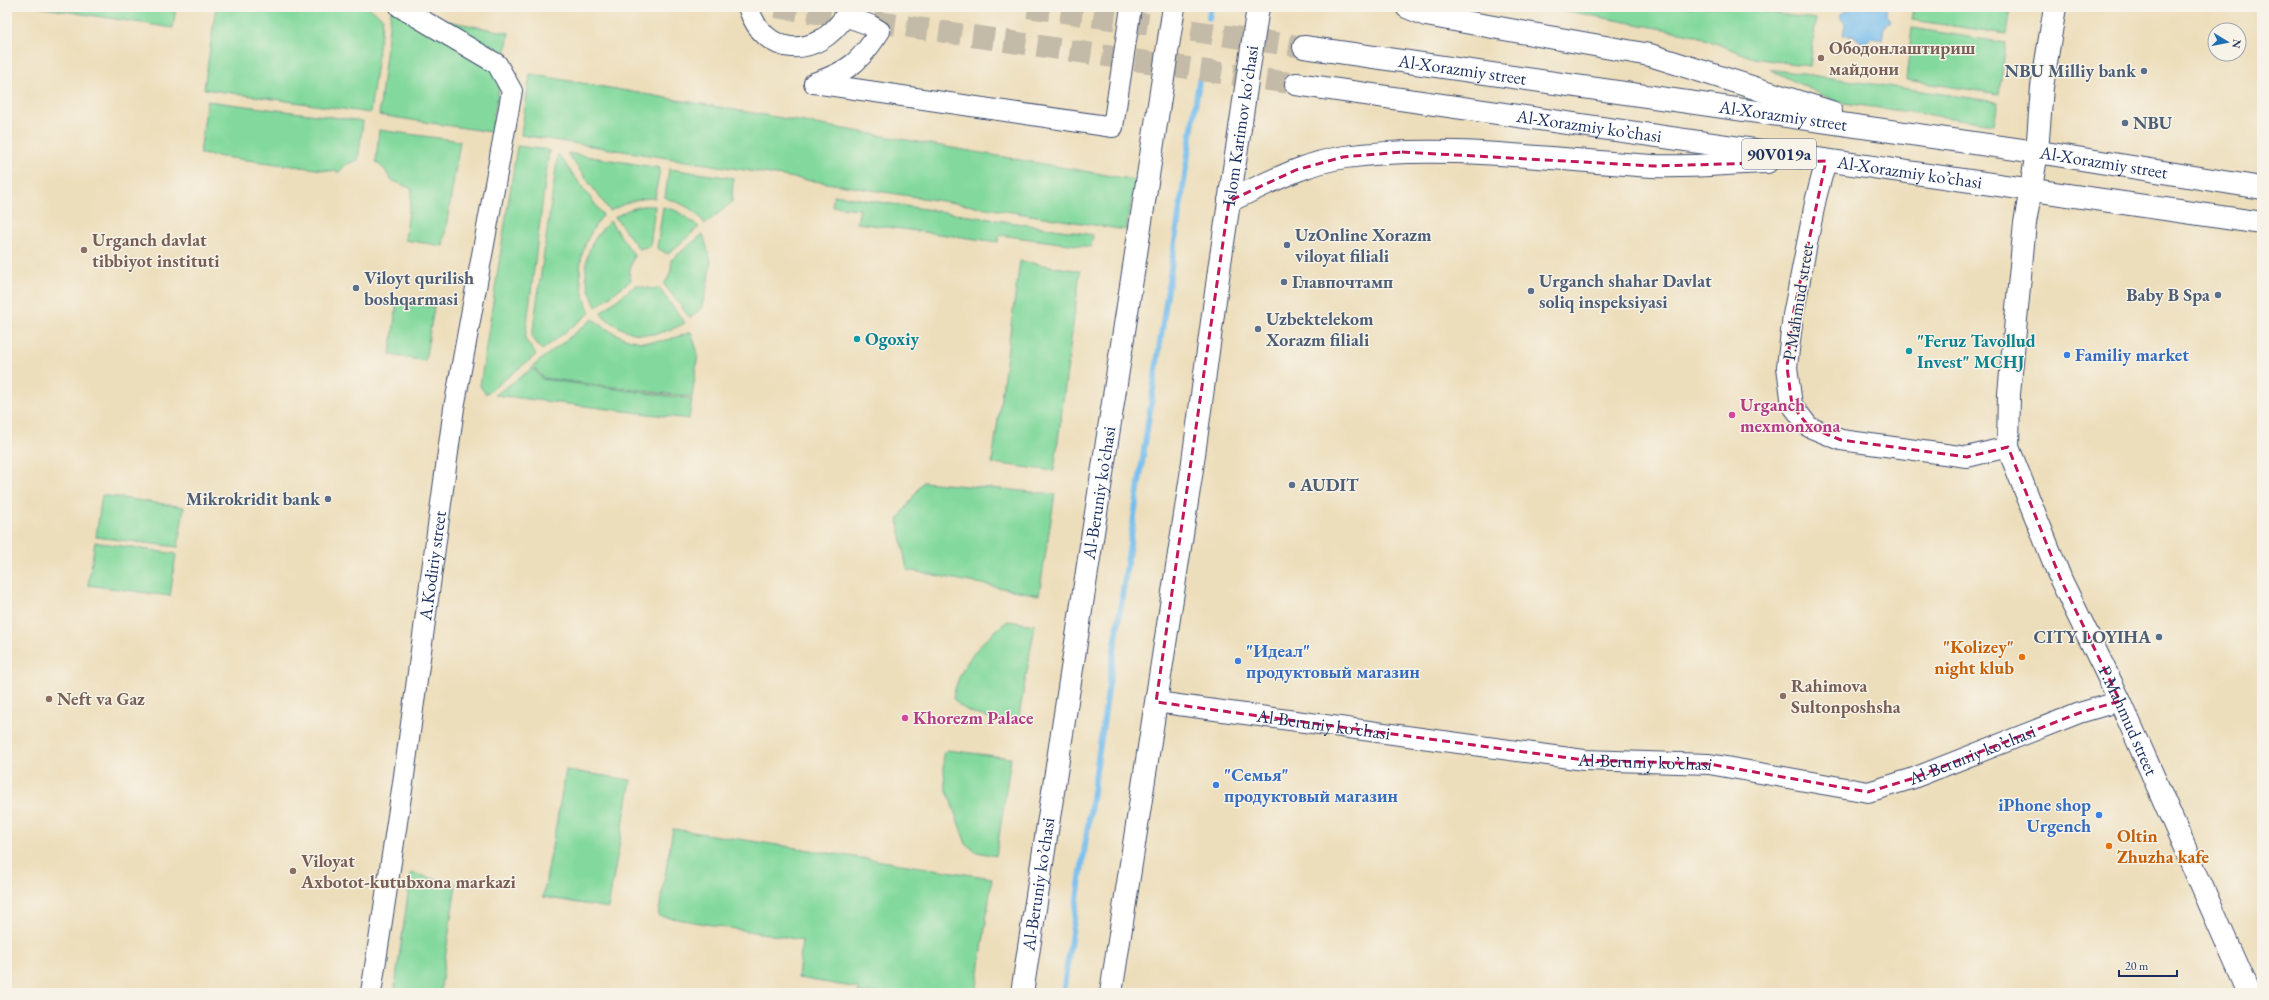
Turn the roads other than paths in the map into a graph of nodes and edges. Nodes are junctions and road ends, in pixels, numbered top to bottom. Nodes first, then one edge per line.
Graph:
1 (400, 7) edge
2 (748, 7) edge
3 (1131, 7) edge
4 (1174, 7) edge
5 (1258, 7) edge
6 (1407, 7) edge
7 (2054, 7) edge
8 (1304, 47) tunnel mouth
9 (1296, 84) tunnel mouth
10 (1892, 131) junction
11 (2037, 152) junction
12 (1826, 161) junction
13 (2262, 188) edge
14 (2030, 190) junction
15 (1229, 201) junction
16 (2262, 223) edge
17 (2008, 447) junction
18 (2120, 701) junction
19 (1156, 702) junction
20 (371, 993) edge
21 (1022, 993) edge
22 (1111, 993) edge
23 (2249, 993) edge

1 - 20 street, A.Kodiriy street
2 - 3 street
4 - 21 main road, Al-Beruniy ko’chasi
5 - 15 main road, Islom Karimov ko'chasi
6 - 10 main road
7 - 11 main road, P.Mahmud street
8 - 10 main road, Al-Xorazmiy street / 90V019a
9 - 12 main road, Al-Xorazmiy ko’chasi / 90V019a
10 - 11 main road, Al-Xorazmiy street / 90V019a
11 - 13 main road, Al-Xorazmiy street / 90V019a
11 - 14 main road, P.Mahmud street
12 - 14 main road, Al-Xorazmiy ko’chasi / 90V019a
12 - 15 main road
12 - 17 street, P.Mahmud street
14 - 16 main road, Al-Xorazmiy ko’chasi / 90V019a
14 - 17 main road, P.Mahmud street
15 - 19 main road, Islom Karimov ko'chasi
17 - 18 main road, P.Mahmud street
18 - 19 street, Al-Beruniy ko’chasi
18 - 23 main road, P.Mahmud street
19 - 22 main road

